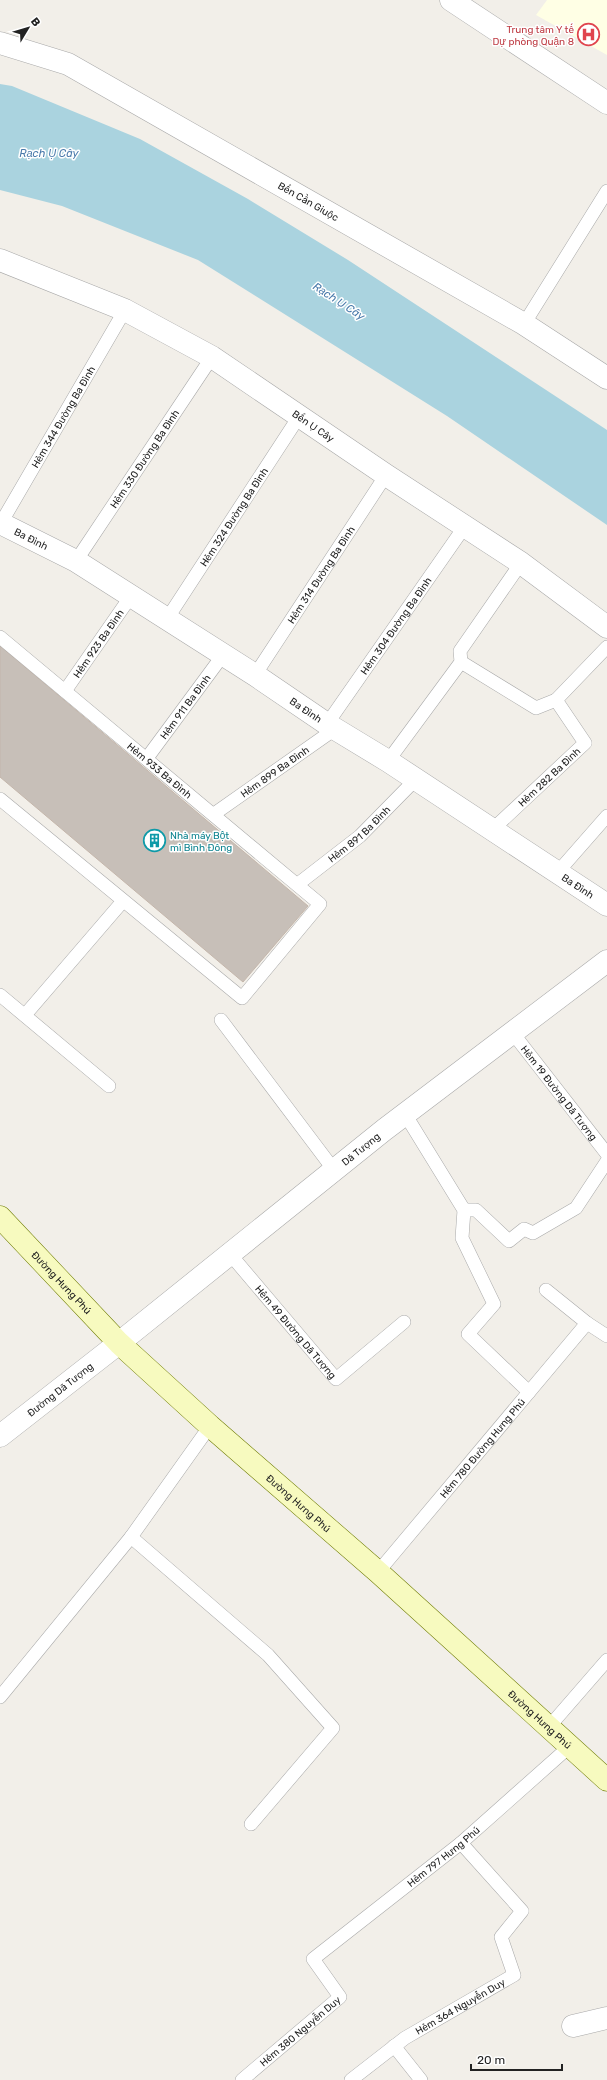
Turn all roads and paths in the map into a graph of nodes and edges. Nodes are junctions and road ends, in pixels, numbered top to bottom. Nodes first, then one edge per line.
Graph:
1 (451, 0) edge
2 (0, 43) edge
3 (604, 96) edge
4 (607, 191) edge
5 (0, 260) edge
6 (125, 310) junction
7 (524, 324) junction
8 (212, 356) junction
9 (607, 378) edge
10 (300, 415) junction
11 (386, 475) junction
12 (0, 523) edge
13 (465, 526) junction
14 (76, 561) junction
15 (521, 563) junction
16 (131, 596) junction
17 (167, 619) junction
18 (607, 626) edge
19 (0, 637) edge
20 (607, 647) edge
21 (223, 655) junction
22 (461, 662) junction
23 (255, 675) junction
24 (65, 691) junction
25 (556, 700) junction
26 (331, 726) junction
27 (147, 758) junction
28 (388, 760) junction
29 (416, 779) junction
30 (0, 799) edge
31 (214, 814) junction
32 (607, 816) edge
33 (492, 830) junction
34 (557, 873) junction
35 (298, 884) junction
36 (123, 901) junction
37 (607, 905) edge
38 (607, 961) edge
39 (0, 995) edge
40 (25, 1016) junction
41 (221, 1020) dead end
42 (512, 1032) junction
43 (110, 1086) dead end
44 (405, 1114) junction
45 (607, 1154) edge
46 (607, 1161) edge
47 (334, 1170) junction
48 (464, 1210) junction
49 (0, 1217) edge
50 (230, 1254) junction
51 (546, 1290) dead end
52 (404, 1322) dead end
53 (587, 1323) junction
54 (607, 1336) edge
55 (119, 1343) junction
56 (529, 1392) junction
57 (210, 1426) junction
58 (0, 1435) edge
59 (130, 1537) junction
60 (378, 1572) junction
61 (607, 1660) edge
62 (0, 1697) edge
63 (548, 1728) junction
64 (570, 1747) junction
65 (607, 1780) edge
66 (251, 1824) dead end
67 (460, 1843) junction
68 (313, 1959) joint
69 (607, 2018) edge
70 (573, 2026) dead end
71 (394, 2046) junction
72 (242, 2080) edge
73 (351, 2080) edge
74 (421, 2080) edge

1 - 3 street
2 - 7 street, Bến Cần Giuộc
4 - 7 lane
5 - 6 street, Bến Ụ Cây
6 - 8 street, Bến Ụ Cây
6 - 12 lane, Hẻm 344 Đường Ba Đình
7 - 9 street, Bến Cần Giuộc
8 - 10 street, Bến Ụ Cây
8 - 14 lane, Hẻm 330 Đường Ba Đình
10 - 11 street, Bến Ụ Cây
10 - 17 lane, Hẻm 324 Đường Ba Đình
11 - 13 street, Bến Ụ Cây
11 - 23 lane, Hẻm 314 Đường Ba Đình
12 - 14 street, Ba Đình
13 - 15 street, Bến Ụ Cây
13 - 26 lane, Hẻm 304 Đường Ba Đình
14 - 16 street, Ba Đình
15 - 18 street, Bến Ụ Cây
15 - 22 lane
16 - 17 street, Ba Đình
16 - 24 lane, Hẻm 923 Ba Đình
17 - 21 street, Ba Đình
19 - 24 lane, Hẻm 933 Ba Đình
20 - 25 lane
21 - 23 street, Ba Đình
21 - 27 lane, Hẻm 911 Ba Đình
22 - 25 lane
22 - 28 lane
23 - 26 street, Ba Đình
24 - 27 lane, Hẻm 933 Ba Đình
25 - 33 lane, Hẻm 282 Ba Đình
26 - 28 street, Ba Đình
26 - 31 lane, Hẻm 899 Ba Đình
27 - 31 lane, Hẻm 933 Ba Đình
28 - 29 street, Ba Đình
29 - 33 street, Ba Đình
29 - 35 lane, Hẻm 891 Ba Đình
30 - 36 lane
31 - 35 lane, Hẻm 933 Ba Đình
32 - 34 lane
33 - 34 street, Ba Đình
34 - 37 street, Ba Đình
35 - 36 lane, Hẻm 933 Ba Đình
36 - 40 lane
38 - 42 street, Dã Tượng
39 - 40 lane
40 - 43 lane
41 - 47 lane
42 - 44 street, Dã Tượng
42 - 45 lane, Hẻm 19 Đường Dã Tượng
44 - 47 street, Dã Tượng
44 - 48 lane
46 - 48 lane
47 - 50 street, Dã Tượng
48 - 56 lane
49 - 55 main road, Đường Hưng Phú
50 - 52 lane, Hẻm 49 Đường Dã Tượng
50 - 55 street, Dã Tượng
51 - 53 lane
53 - 54 lane
53 - 56 lane, Hẻm 780 Đường Hưng Phú
55 - 57 main road, Đường Hưng Phú
55 - 58 street, Đường Dã Tượng
56 - 60 lane, Hẻm 780 Đường Hưng Phú
57 - 59 lane
57 - 60 main road, Đường Hưng Phú
59 - 62 lane
59 - 66 lane
60 - 63 main road, Đường Hưng Phú
61 - 63 lane
63 - 64 main road, Đường Hưng Phú
64 - 65 main road, Đường Hưng Phú
64 - 67 lane, Hẻm 797 Hưng Phú
67 - 68 lane, Hẻm 797 Hưng Phú
67 - 71 lane, Hẻm 364 Nguyễn Duy
68 - 72 lane, Hẻm 380 Nguyễn Duy
69 - 70 street
71 - 73 lane, Hẻm 364 Nguyễn Duy
71 - 74 lane

